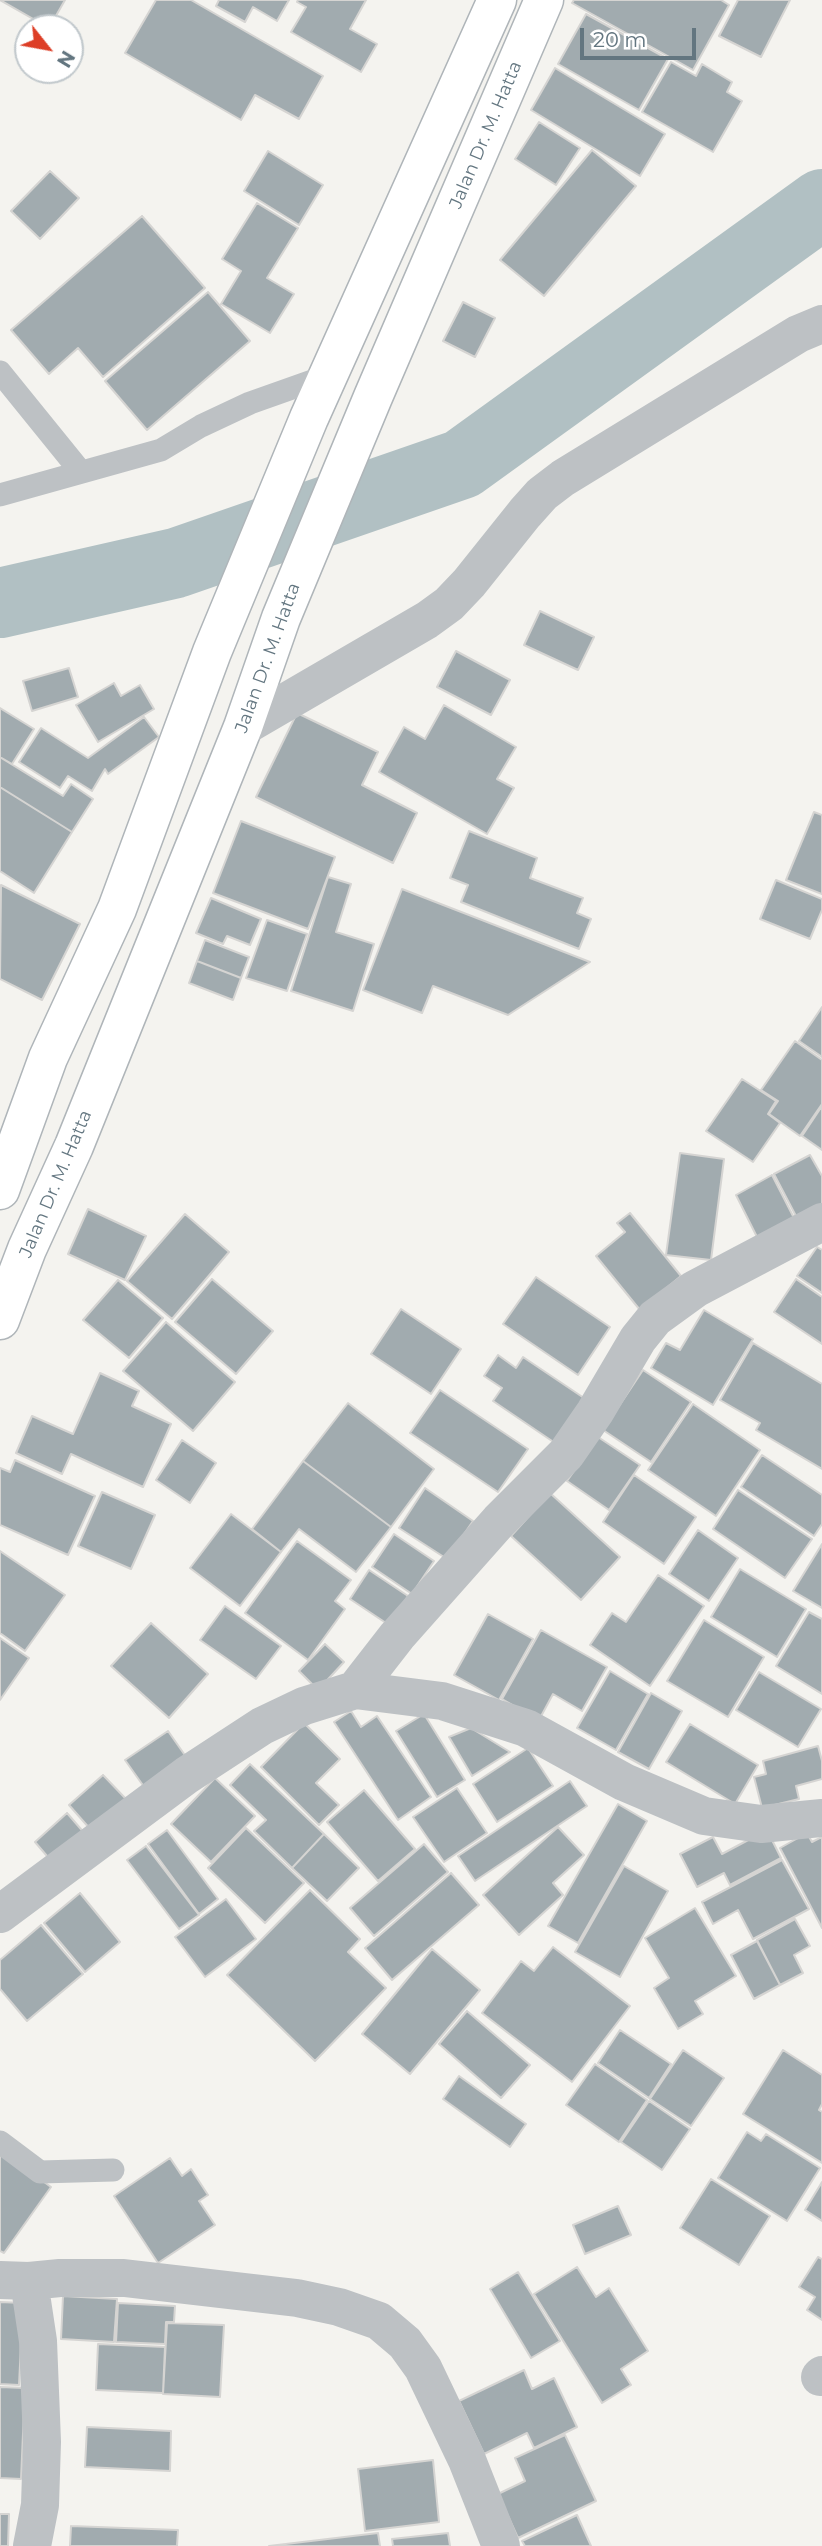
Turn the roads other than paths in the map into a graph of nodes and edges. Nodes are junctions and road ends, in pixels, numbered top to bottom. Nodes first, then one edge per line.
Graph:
1 (497, 0) edge
2 (544, 0) edge
3 (822, 324) edge
4 (0, 372) edge
5 (329, 375) junction
6 (81, 472) junction
7 (0, 495) edge
8 (243, 727) junction
9 (0, 1190) edge
10 (822, 1222) edge
11 (0, 1320) edge
12 (355, 1690) junction
13 (822, 1818) edge
14 (0, 1914) edge
15 (0, 2142) edge
16 (113, 2170) dead end
17 (15, 2281) edge
18 (32, 2546) edge
19 (501, 2546) edge

1 - 5 main road
2 - 8 main road, Jalan Dr. M. Hatta
3 - 8 street
4 - 6 lane
5 - 6 lane
5 - 9 main road
6 - 7 lane
8 - 11 main road, Jalan Dr. M. Hatta
10 - 12 street
12 - 13 street
12 - 14 street
15 - 16 lane
17 - 18 street
17 - 19 street

